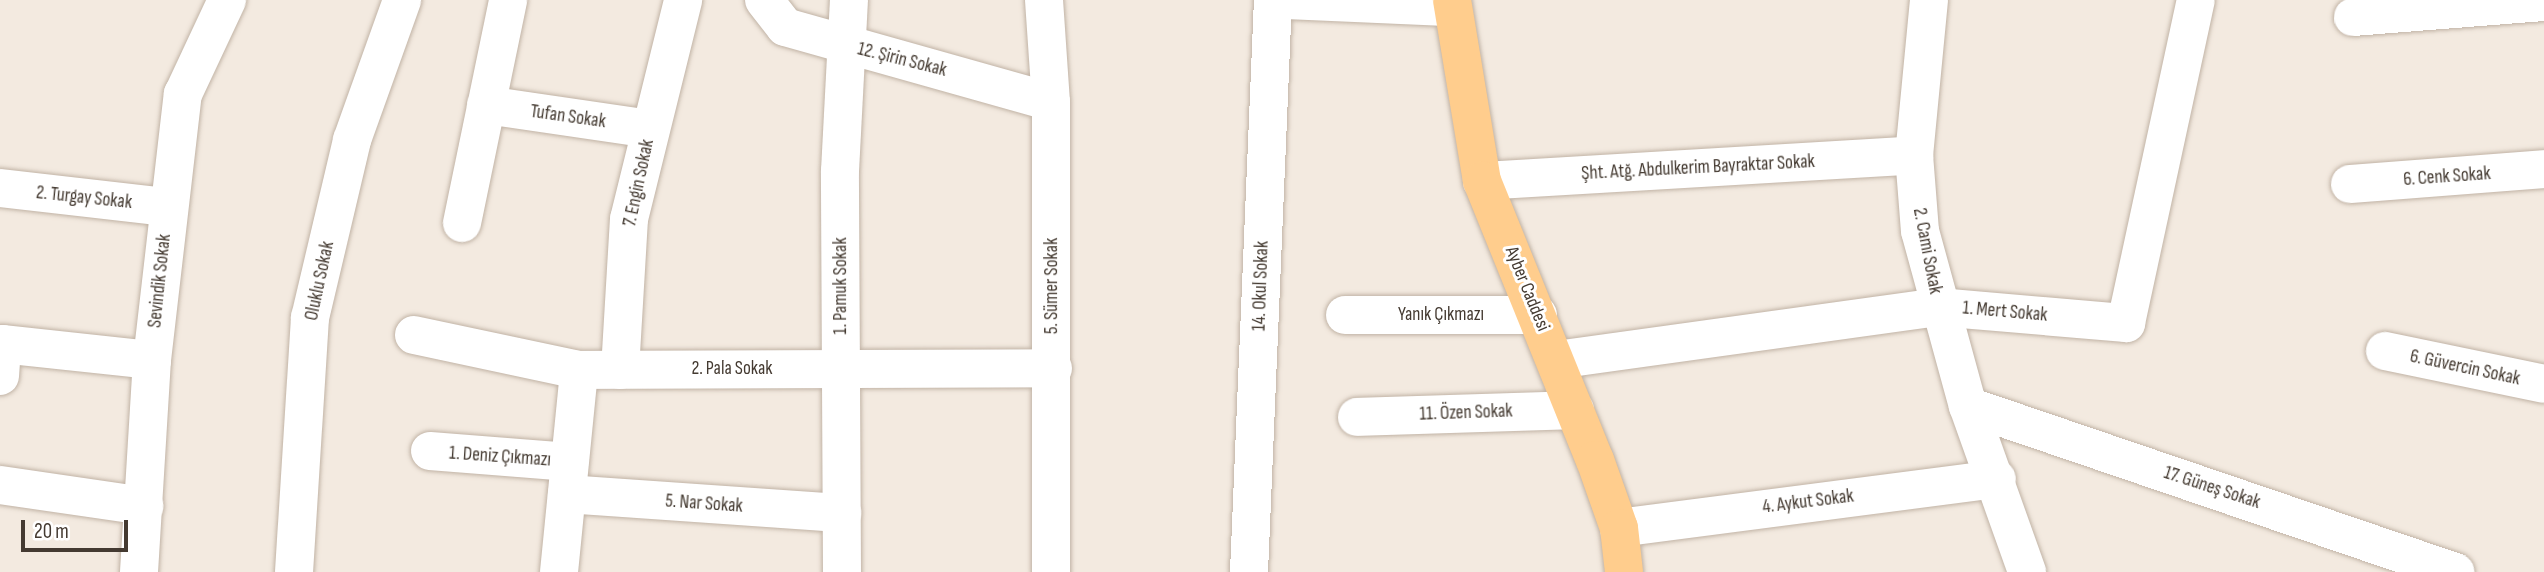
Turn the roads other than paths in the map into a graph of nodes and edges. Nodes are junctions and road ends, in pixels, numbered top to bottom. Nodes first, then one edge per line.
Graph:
1 (227, 0) edge
2 (402, 0) edge
3 (508, 0) edge
4 (683, 0) edge
5 (764, 0) edge
6 (849, 0) edge
7 (1044, 0) edge
8 (1273, 0) edge
9 (1288, 0) edge
10 (1929, 0) edge
11 (2196, 0) edge
12 (2544, 2) edge
13 (1452, 4) edge
14 (2353, 17) dead end
15 (847, 46) junction
16 (1051, 102) junction
17 (486, 105) junction
18 (650, 129) junction
19 (1914, 155) junction
20 (2544, 169) edge
21 (1482, 181) junction
22 (2350, 184) dead end
23 (0, 188) edge
24 (168, 207) junction
25 (462, 223) dead end
26 (1938, 307) junction
27 (1538, 315) junction
28 (1345, 316) dead end
29 (414, 335) dead end
30 (2385, 351) dead end
31 (1, 360) edge
32 (152, 360) junction
33 (1556, 360) junction
34 (841, 368) junction
35 (1053, 368) junction
36 (579, 370) junction
37 (620, 370) junction
38 (2544, 384) edge
39 (1968, 407) junction
40 (1575, 410) junction
41 (1357, 416) dead end
42 (430, 451) dead end
43 (569, 478) junction
44 (1997, 479) junction
45 (0, 485) edge
46 (144, 506) junction
47 (842, 513) junction
48 (1619, 528) junction
49 (2378, 558) edge
50 (139, 572) edge
51 (294, 572) edge
52 (559, 572) edge
53 (842, 572) edge
54 (1051, 572) edge
55 (1249, 572) edge
56 (1624, 572) edge
57 (2027, 572) edge
58 (2455, 572) edge

1 - 24 street, Sevindik Sokak
2 - 51 street, Oluklu Sokak
3 - 17 street
4 - 18 street, 7. Engin Sokak
5 - 15 street, 12. Şirin Sokak
6 - 15 street, 1. Pamuk Sokak
7 - 16 street, 5. Sümer Sokak
8 - 55 street, 14. Okul Sokak
9 - 13 street
10 - 19 street, 2. Cami Sokak
11 - 26 street, 1. Mert Sokak
12 - 14 street
13 - 21 main road, Ayber Caddesi
15 - 16 street, 12. Şirin Sokak
15 - 34 street, 1. Pamuk Sokak
16 - 35 street, 5. Sümer Sokak
17 - 18 street, Tufan Sokak
17 - 25 street
18 - 37 street, 7. Engin Sokak
19 - 21 street, Şht. Atğ. Abdulkerim Bayraktar Sokak
19 - 26 street, 2. Cami Sokak
20 - 22 street, 6. Cenk Sokak
21 - 27 main road, Ayber Caddesi
23 - 24 street, 2. Turgay Sokak
24 - 32 street, Sevindik Sokak
26 - 33 street, 1. Mert Sokak
26 - 39 street, 2. Cami Sokak
27 - 28 street, Yanık Çıkmazı
27 - 33 main road, Ayber Caddesi
29 - 36 street, 2. Pala Sokak
30 - 38 street, 6. Güvercin Sokak
31 - 32 street
32 - 46 street, Sevindik Sokak
33 - 40 main road, Ayber Caddesi
34 - 35 street, 2. Pala Sokak
34 - 37 street, 2. Pala Sokak
34 - 47 street, 1. Pamuk Sokak
35 - 54 street, 5. Sümer Sokak
36 - 37 street, 2. Pala Sokak
36 - 43 street
39 - 44 street, 2. Cami Sokak
39 - 49 street, 17. Güneş Sokak
40 - 41 street, 11. Özen Sokak
40 - 48 main road, Ayber Caddesi
42 - 43 street, 1. Deniz Çıkmazı
43 - 47 street, 5. Nar Sokak
43 - 52 street
44 - 48 street, 4. Aykut Sokak
44 - 57 street, 2. Cami Sokak
45 - 46 street
46 - 50 street, Sevindik Sokak
47 - 53 street, 1. Pamuk Sokak
48 - 56 main road, Ayber Caddesi
49 - 58 street, 17. Güneş Sokak

